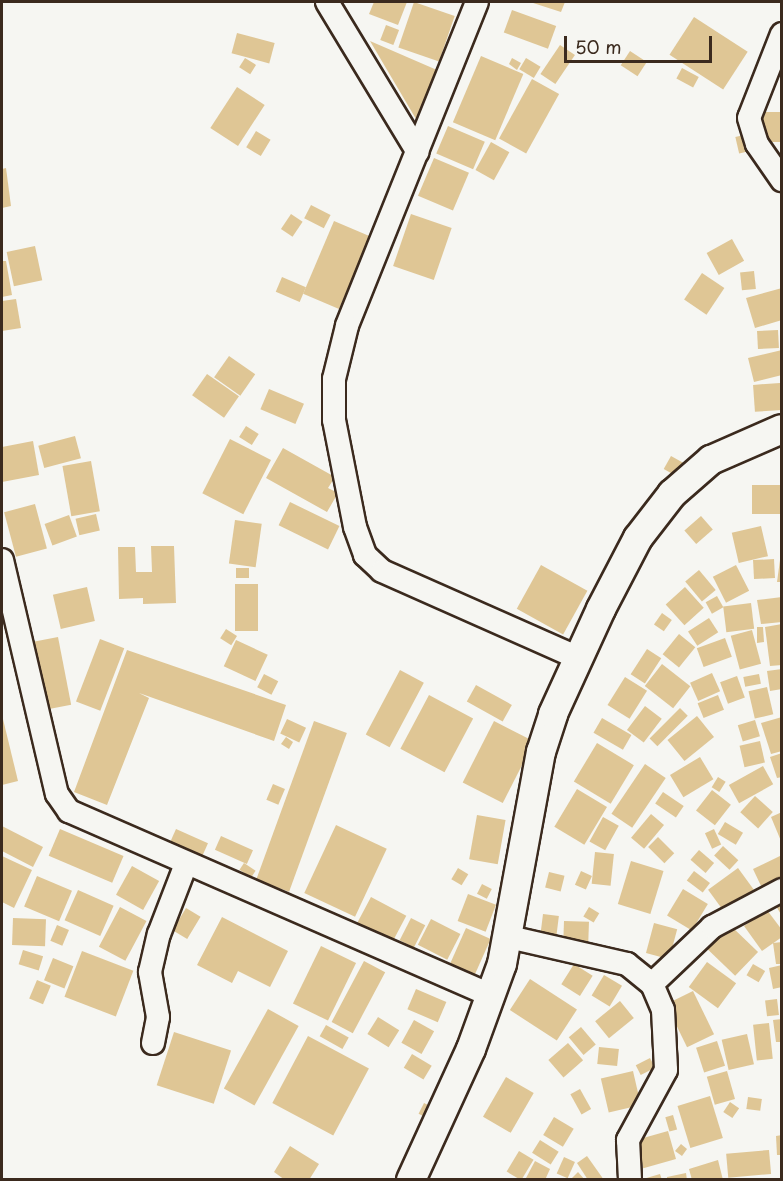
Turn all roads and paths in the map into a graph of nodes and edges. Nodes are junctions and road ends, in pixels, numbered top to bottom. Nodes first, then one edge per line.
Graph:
1 (327, 2) edge
2 (477, 2) edge
3 (782, 34) edge
4 (418, 152) junction
5 (782, 180) edge
6 (782, 429) edge
7 (2, 560) edge
8 (578, 658) junction
9 (186, 864) junction
10 (782, 890) edge
11 (509, 937) junction
12 (652, 984) junction
13 (491, 995) junction
14 (153, 1043) dead end
15 (411, 1179) edge
16 (630, 1179) edge

1 - 4 street
2 - 4 street
3 - 5 street
4 - 8 street
6 - 8 street
7 - 9 street
8 - 11 street
9 - 13 street
9 - 14 street
10 - 12 street
11 - 12 street
11 - 13 street
12 - 16 street
13 - 15 street

